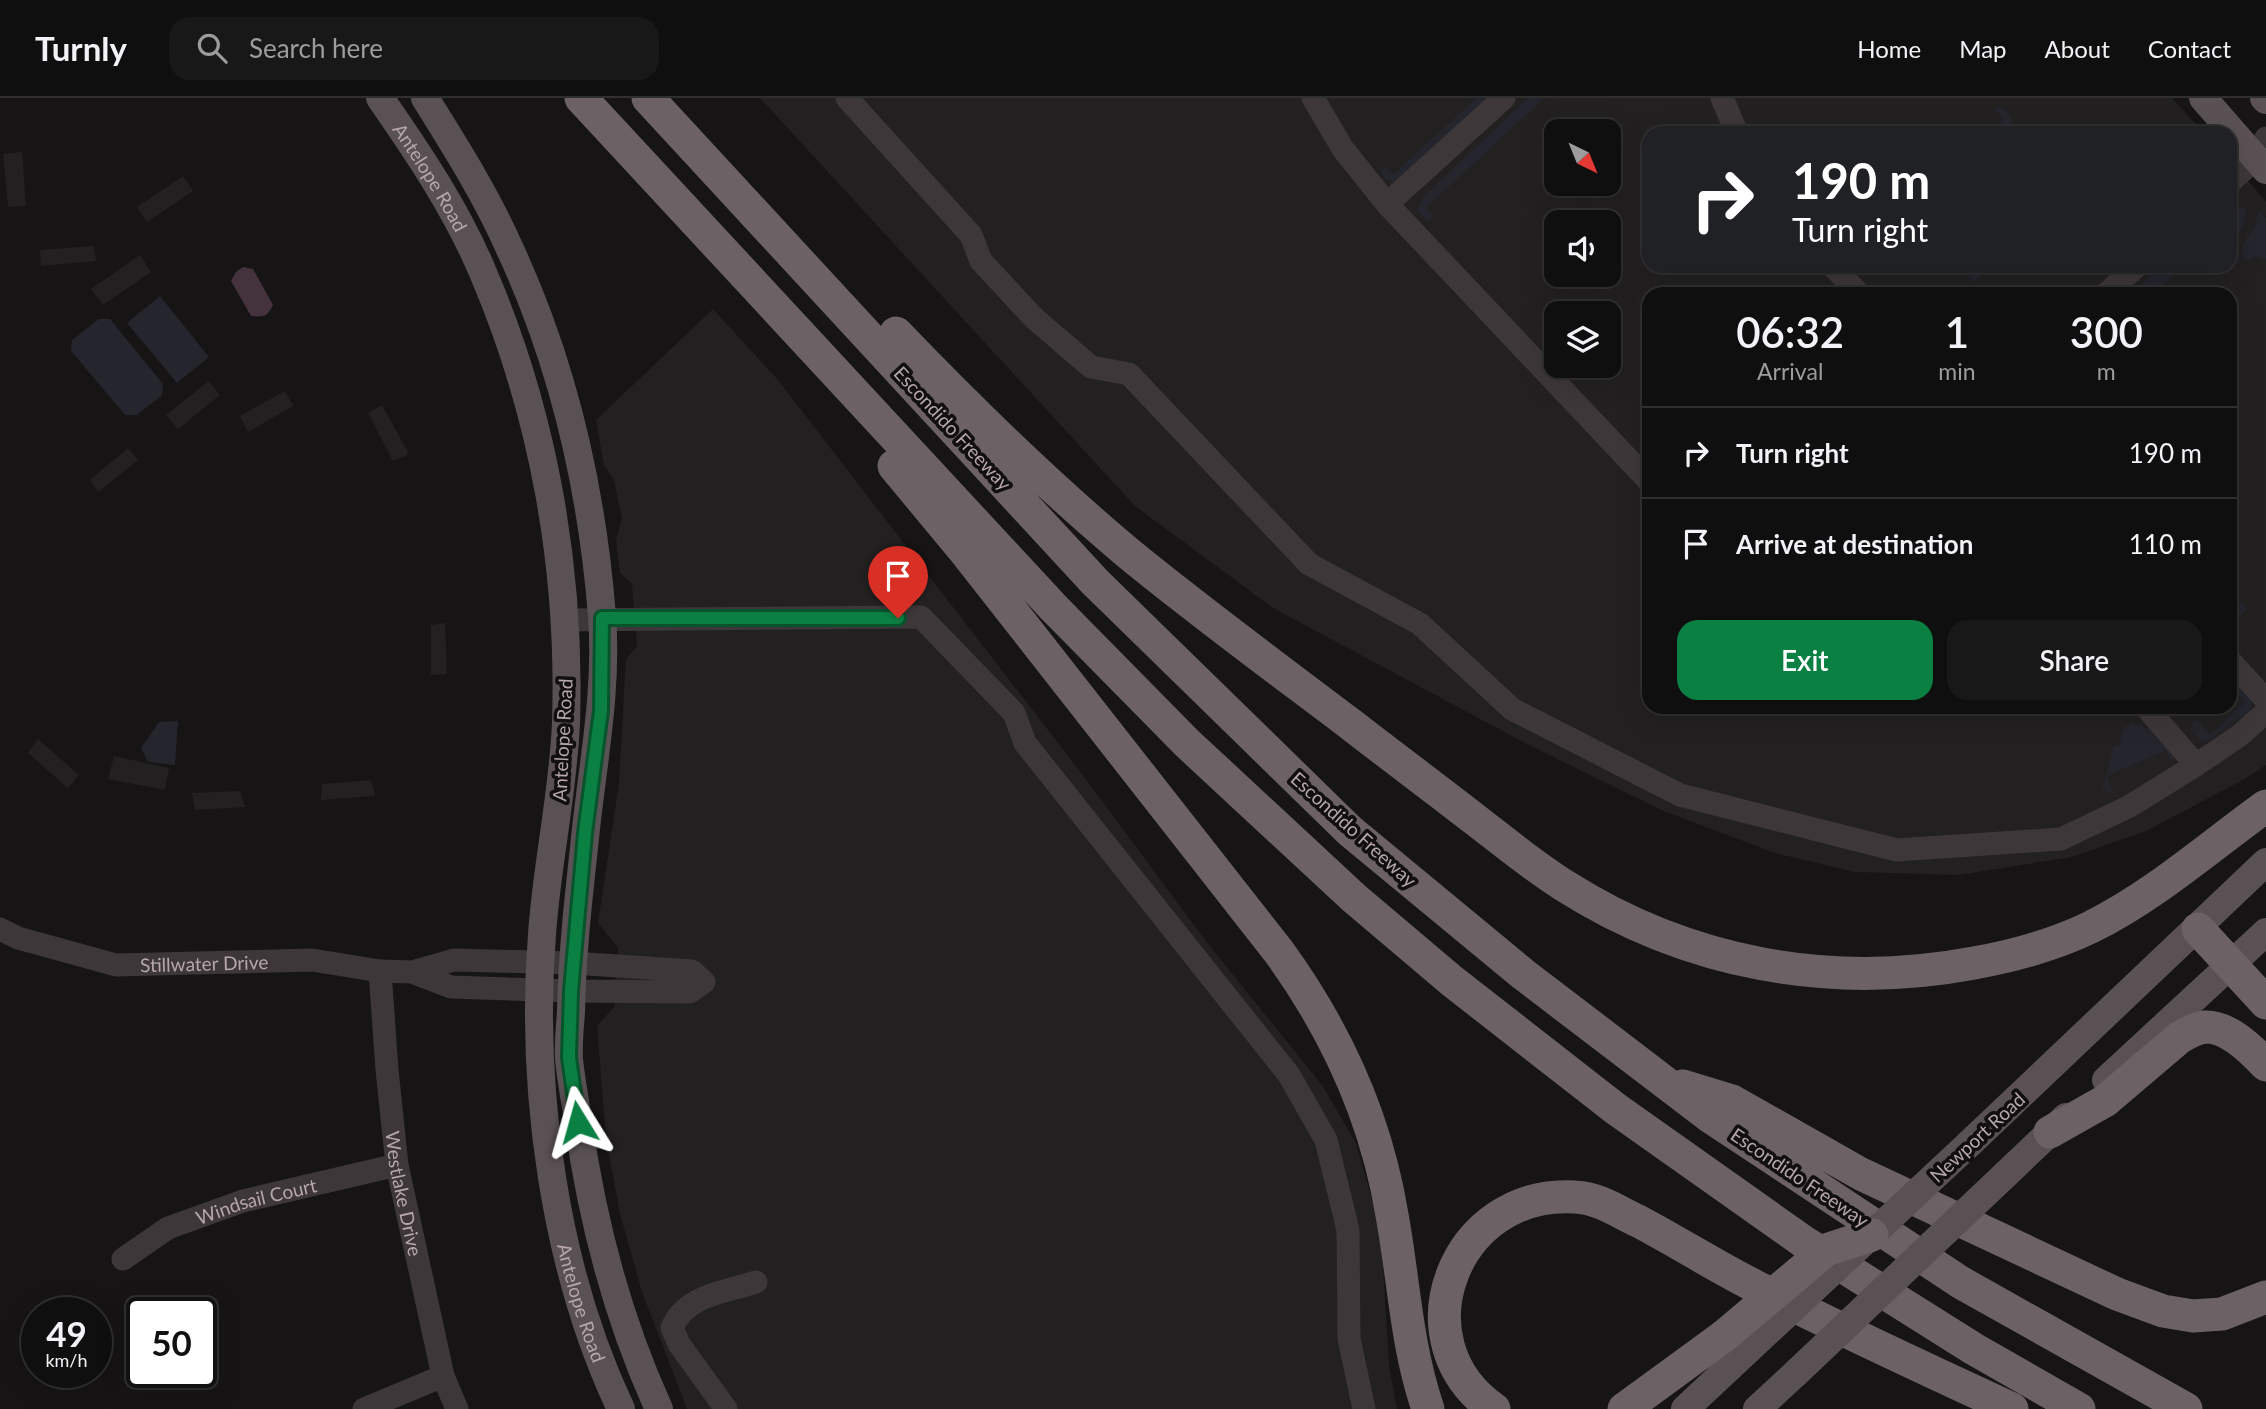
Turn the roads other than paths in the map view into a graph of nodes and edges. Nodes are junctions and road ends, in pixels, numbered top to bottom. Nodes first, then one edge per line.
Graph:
1 (380, 98) edge
2 (425, 98) edge
3 (581, 98) edge
4 (648, 98) edge
5 (847, 98) edge
6 (1313, 98) edge
7 (1504, 98) edge
8 (1723, 98) edge
9 (2203, 98) edge
10 (1734, 126) edge
11 (2233, 126) edge
12 (2237, 130) edge
13 (2264, 155) edge
14 (2237, 176) edge
15 (730, 187) junction
16 (672, 195) junction
17 (1387, 204) junction
18 (1840, 273) edge
19 (2129, 273) edge
20 (1852, 287) edge
21 (2114, 287) edge
22 (1642, 474) edge
23 (602, 618) junction
24 (565, 620) junction
25 (2237, 669) edge
26 (2266, 700) edge
27 (2266, 712) edge
28 (2152, 714) edge
29 (2196, 765) junction
30 (2266, 806) edge
31 (2266, 862) edge
32 (0, 929) edge
33 (2198, 929) junction
34 (2266, 932) edge
35 (573, 963) junction
36 (2231, 965) junction
37 (380, 971) junction
38 (540, 976) junction
39 (571, 991) junction
40 (2266, 1003) edge
41 (2266, 1065) edge
42 (1659, 1079) junction
43 (2050, 1132) junction
44 (397, 1165) junction
45 (1872, 1235) joint
46 (123, 1259) dead end
47 (756, 1282) dead end
48 (2266, 1297) edge
49 (1736, 1343) junction
50 (443, 1376) junction
51 (622, 1407) edge
52 (364, 1409) edge
53 (457, 1409) edge
54 (659, 1409) edge
55 (726, 1409) edge
56 (1364, 1409) edge
57 (1428, 1409) edge
58 (1494, 1409) edge
59 (1624, 1409) edge
60 (1685, 1409) edge
61 (1757, 1409) edge
62 (2012, 1409) edge
63 (2079, 1409) edge
64 (2186, 1409) edge

1 - 24 main road, Antelope Road
2 - 23 main road, Antelope Road
3 - 16 highway
4 - 15 highway, Escondido Freeway
5 - 29 street
6 - 17 street
7 - 17 street
8 - 10 street
9 - 11 main road
12 - 13 main road
13 - 14 street
15 - 30 highway
15 - 42 highway, Escondido Freeway
16 - 57 highway
16 - 63 highway
17 - 22 street
18 - 20 street
19 - 21 street
23 - 24 street
23 - 35 main road, Antelope Road
23 - 56 street
24 - 38 main road, Antelope Road
25 - 26 street
27 - 29 street
28 - 29 street
31 - 33 main road, Newport Road
32 - 37 street, Stillwater Drive
33 - 36 highway
33 - 45 main road, Newport Road, bridge
34 - 36 main road
35 - 38 street
35 - 39 main road, Antelope Road
35 - 39 street, Stillwater Drive
36 - 40 highway
36 - 43 main road
37 - 38 street, Stillwater Drive
37 - 44 street, Westlake Drive
38 - 39 street, Stillwater Drive
38 - 51 main road, Antelope Road
39 - 54 main road, Antelope Road
41 - 43 highway
42 - 48 highway
42 - 64 highway, Escondido Freeway
43 - 61 main road, bridge
44 - 46 street, Windsail Court
44 - 50 street, Westlake Drive
45 - 49 highway, bridge
47 - 55 street
49 - 59 highway
49 - 60 main road
50 - 52 street
50 - 53 street, Westlake Drive
58 - 62 highway

